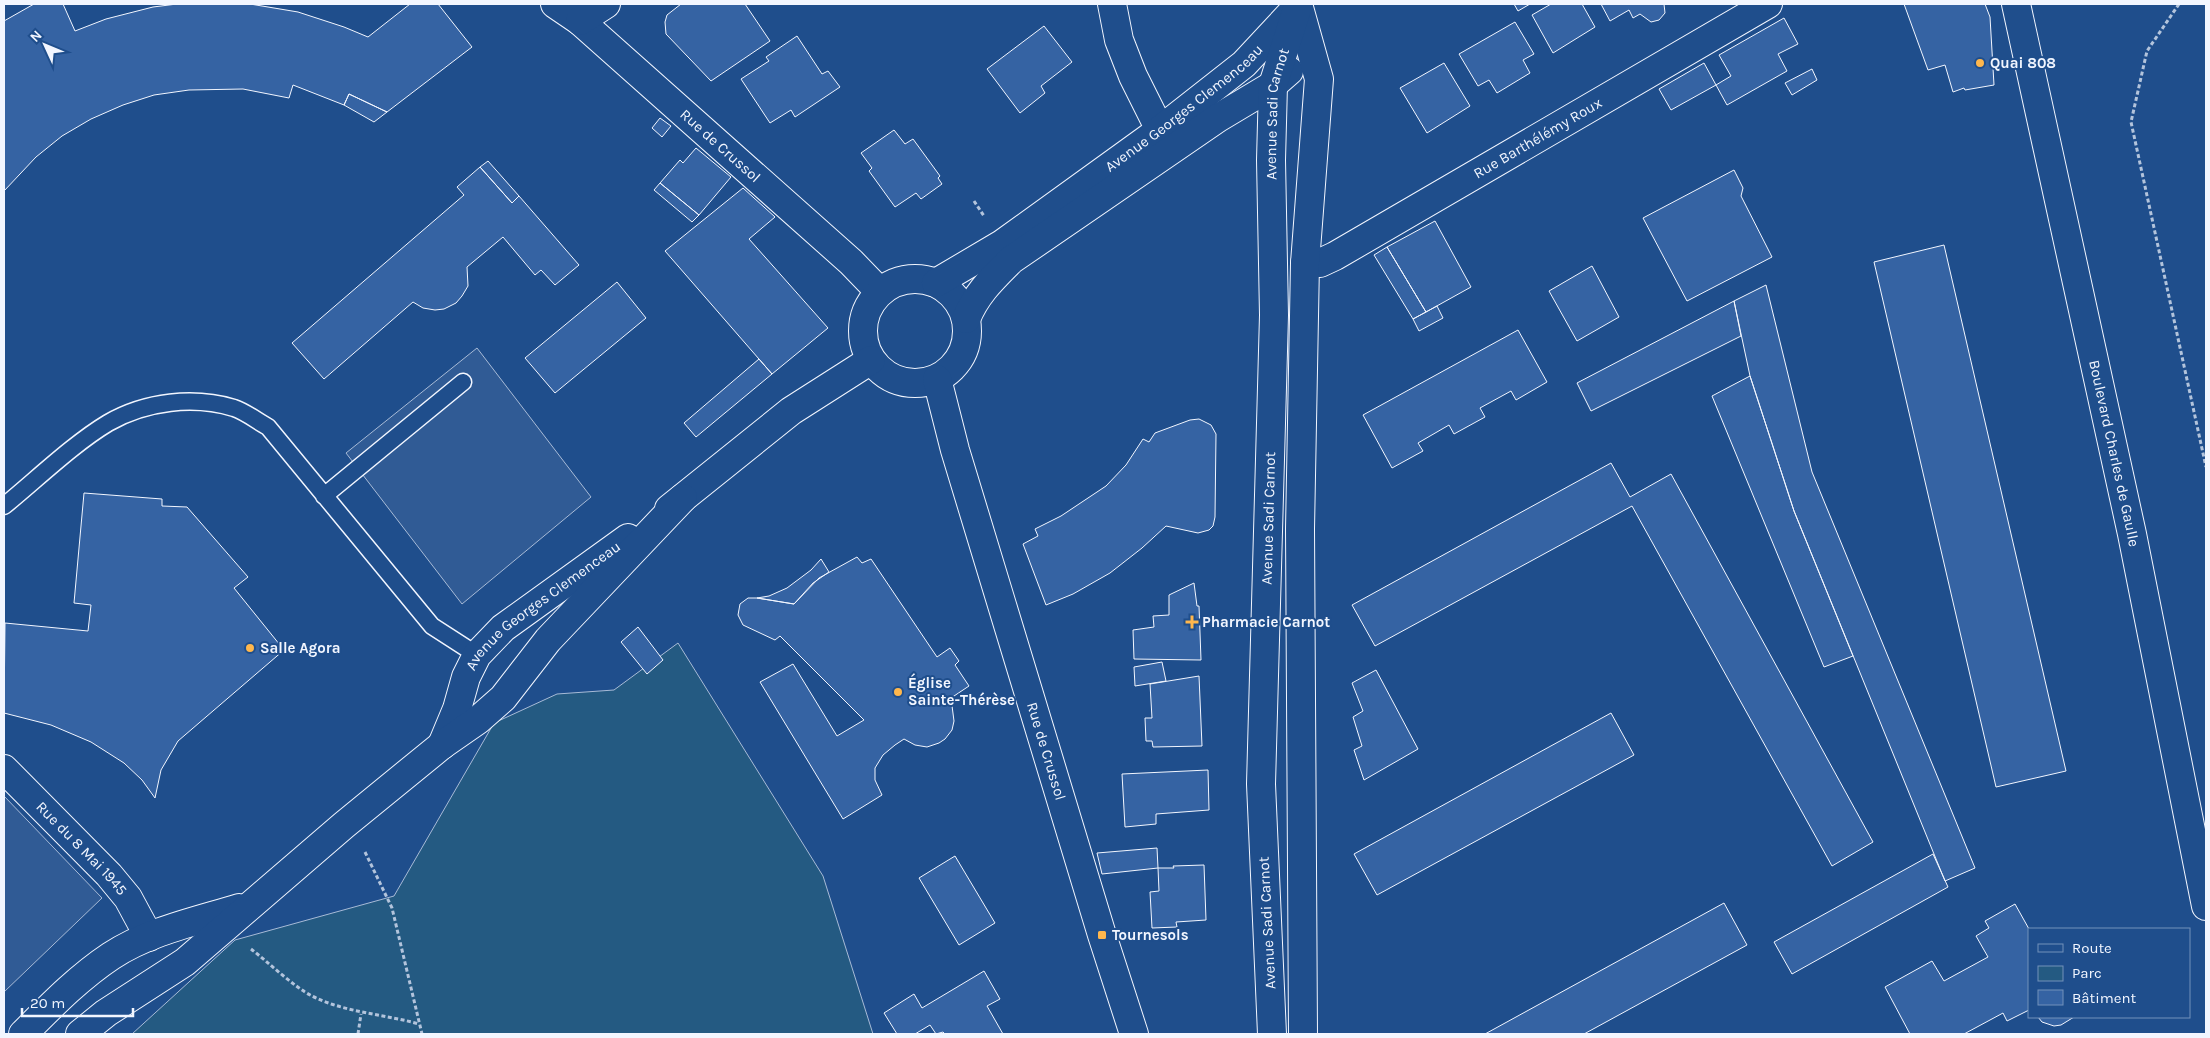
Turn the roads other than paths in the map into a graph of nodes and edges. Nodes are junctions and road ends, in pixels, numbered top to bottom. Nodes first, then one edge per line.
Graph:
1 (555, 4) edge
2 (606, 4) edge
3 (1112, 4) edge
4 (2016, 4) edge
5 (1298, 5) edge
6 (1765, 5) edge
7 (580, 21) junction
8 (1273, 85) junction
9 (1160, 130) junction
10 (1305, 263) junction
11 (936, 283) junction
12 (880, 292) junction
13 (966, 319) junction
14 (871, 360) junction
15 (937, 379) junction
16 (463, 382) dead end
17 (324, 496) junction
18 (683, 498) junction
19 (4, 506) edge
20 (477, 654) junction
21 (442, 745) junction
22 (4, 770) edge
23 (250, 904) junction
24 (2206, 906) edge
25 (149, 937) junction
26 (1127, 1031) edge
27 (24, 1034) edge
28 (80, 1034) edge
29 (1272, 1034) edge
30 (1303, 1034) edge

1 - 7 street, Rue de Crussol
2 - 7 street
3 - 9 street
4 - 24 street, Boulevard Charles de Gaulle
5 - 8 street, Avenue Sadi Carnot
5 - 9 street, Avenue Georges Clemenceau
5 - 10 street, Avenue Sadi Carnot
6 - 10 street, Rue Barthélémy Roux
7 - 12 street, Rue de Crussol
8 - 13 street, Avenue Georges Clemenceau
8 - 29 street, Avenue Sadi Carnot
9 - 11 street, Avenue Georges Clemenceau
10 - 30 street, Avenue Sadi Carnot
11 - 12 street
11 - 13 street
12 - 14 street
13 - 15 street
14 - 15 street
14 - 18 street, Avenue Georges Clemenceau
15 - 26 street, Rue de Crussol
16 - 17 lane
17 - 19 lane
17 - 20 lane
18 - 20 street, Avenue Georges Clemenceau
18 - 21 street, Avenue Georges Clemenceau
20 - 21 street, Avenue Georges Clemenceau
21 - 23 street, Avenue Georges Clemenceau
22 - 25 street, Rue du 8 Mai 1945
23 - 25 street, Avenue Georges Clemenceau
23 - 28 street, Avenue Georges Clemenceau
25 - 27 street, Avenue Georges Clemenceau

